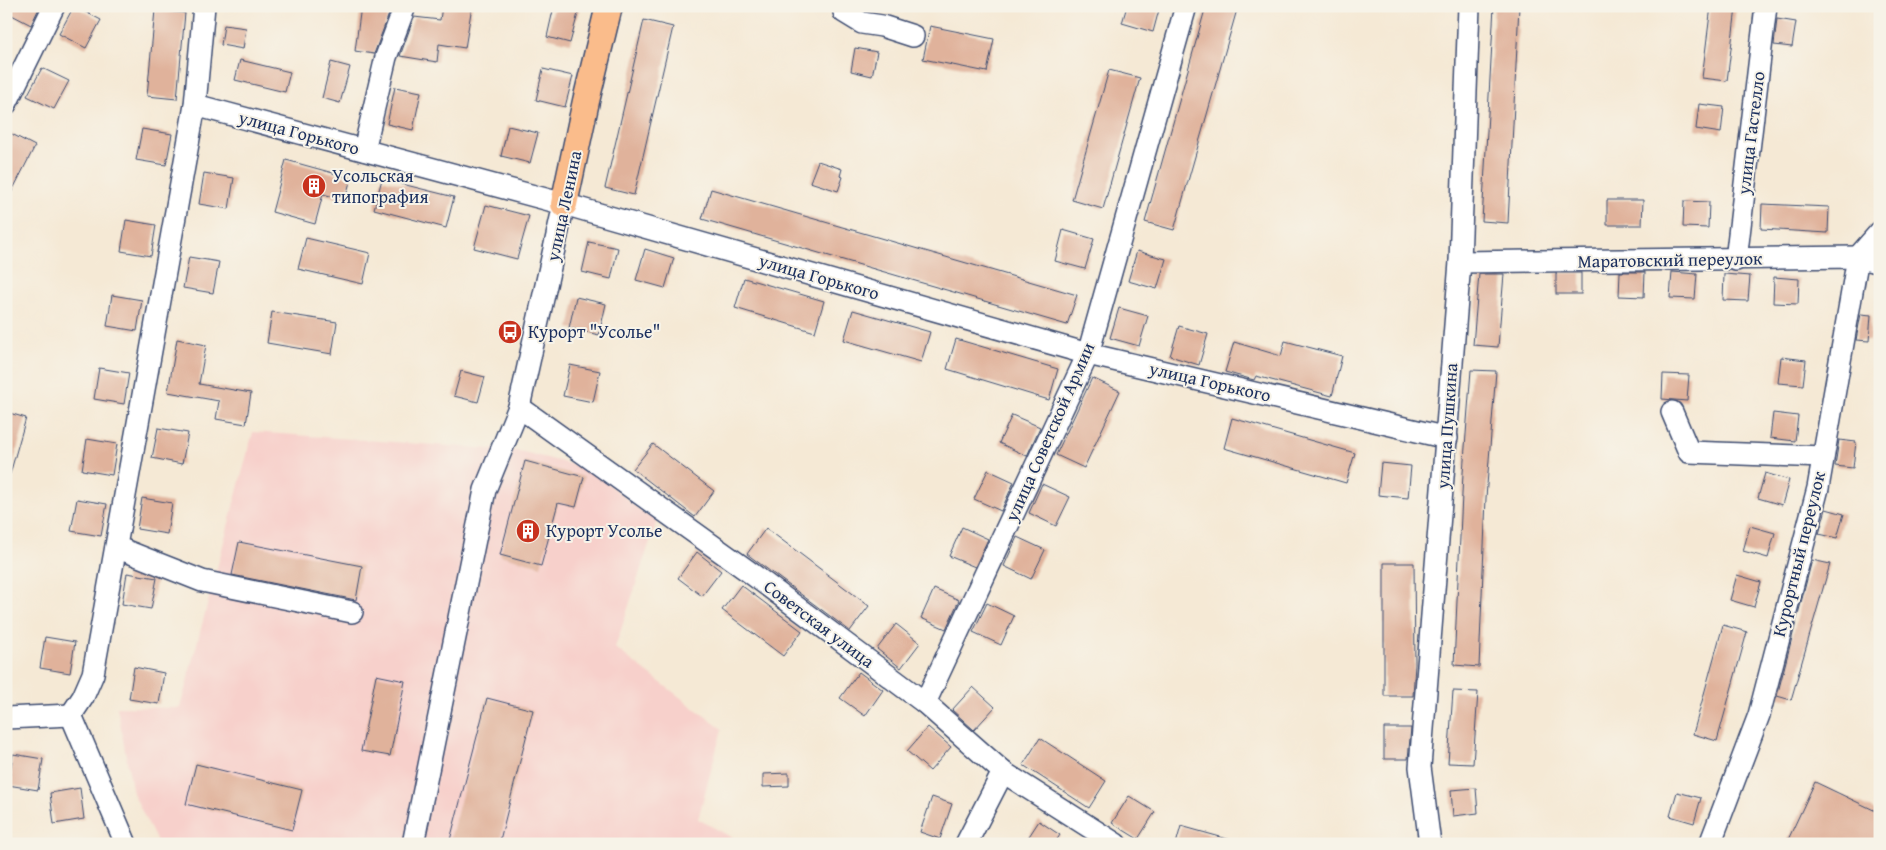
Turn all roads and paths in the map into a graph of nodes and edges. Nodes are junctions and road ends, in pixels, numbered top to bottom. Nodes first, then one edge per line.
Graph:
1 (54, 6) edge
2 (204, 6) edge
3 (405, 6) edge
4 (609, 6) edge
5 (843, 6) edge
6 (1186, 6) edge
7 (1469, 6) edge
8 (1766, 6) edge
9 (913, 36) dead end
10 (6, 104) edge
11 (195, 105) junction
12 (364, 150) junction
13 (564, 204) junction
14 (1880, 232) edge
15 (1858, 257) junction
16 (1736, 260) junction
17 (1460, 262) junction
18 (1880, 263) edge
19 (1088, 354) junction
20 (519, 407) junction
21 (1672, 412) dead end
22 (1447, 438) junction
23 (1823, 458) junction
24 (116, 547) junction
25 (352, 612) dead end
26 (924, 702) junction
27 (70, 715) junction
28 (6, 718) edge
29 (1003, 772) junction
30 (126, 844) edge
31 (413, 844) edge
32 (966, 844) edge
33 (1116, 844) edge
34 (1430, 844) edge
35 (1710, 844) edge

1 - 10 street
2 - 11 street
3 - 12 street
4 - 13 main road, улица Ленина
5 - 9 street
6 - 19 street, улица Советской Армии
7 - 17 street, улица Пушкина
8 - 16 street, улица Гастелло
11 - 12 street, улица Горького
11 - 24 street
12 - 13 street, улица Горького
13 - 19 street, улица Горького
13 - 20 street, улица Ленина
14 - 15 street
15 - 16 street, Маратовский переулок
15 - 18 street, Маратовский переулок
15 - 23 street, Курортный переулок
16 - 17 street, Маратовский переулок
17 - 22 street, улица Пушкина
19 - 22 street, улица Горького
19 - 26 street, улица Советской Армии
20 - 26 street, Советская улица
20 - 31 street, улица Ленина
21 - 23 street
22 - 34 street, улица Пушкина
23 - 35 street, Курортный переулок
24 - 25 street
24 - 27 street
26 - 29 street, Советская улица
27 - 28 street
27 - 30 street
29 - 32 street
29 - 33 street, Советская улица

